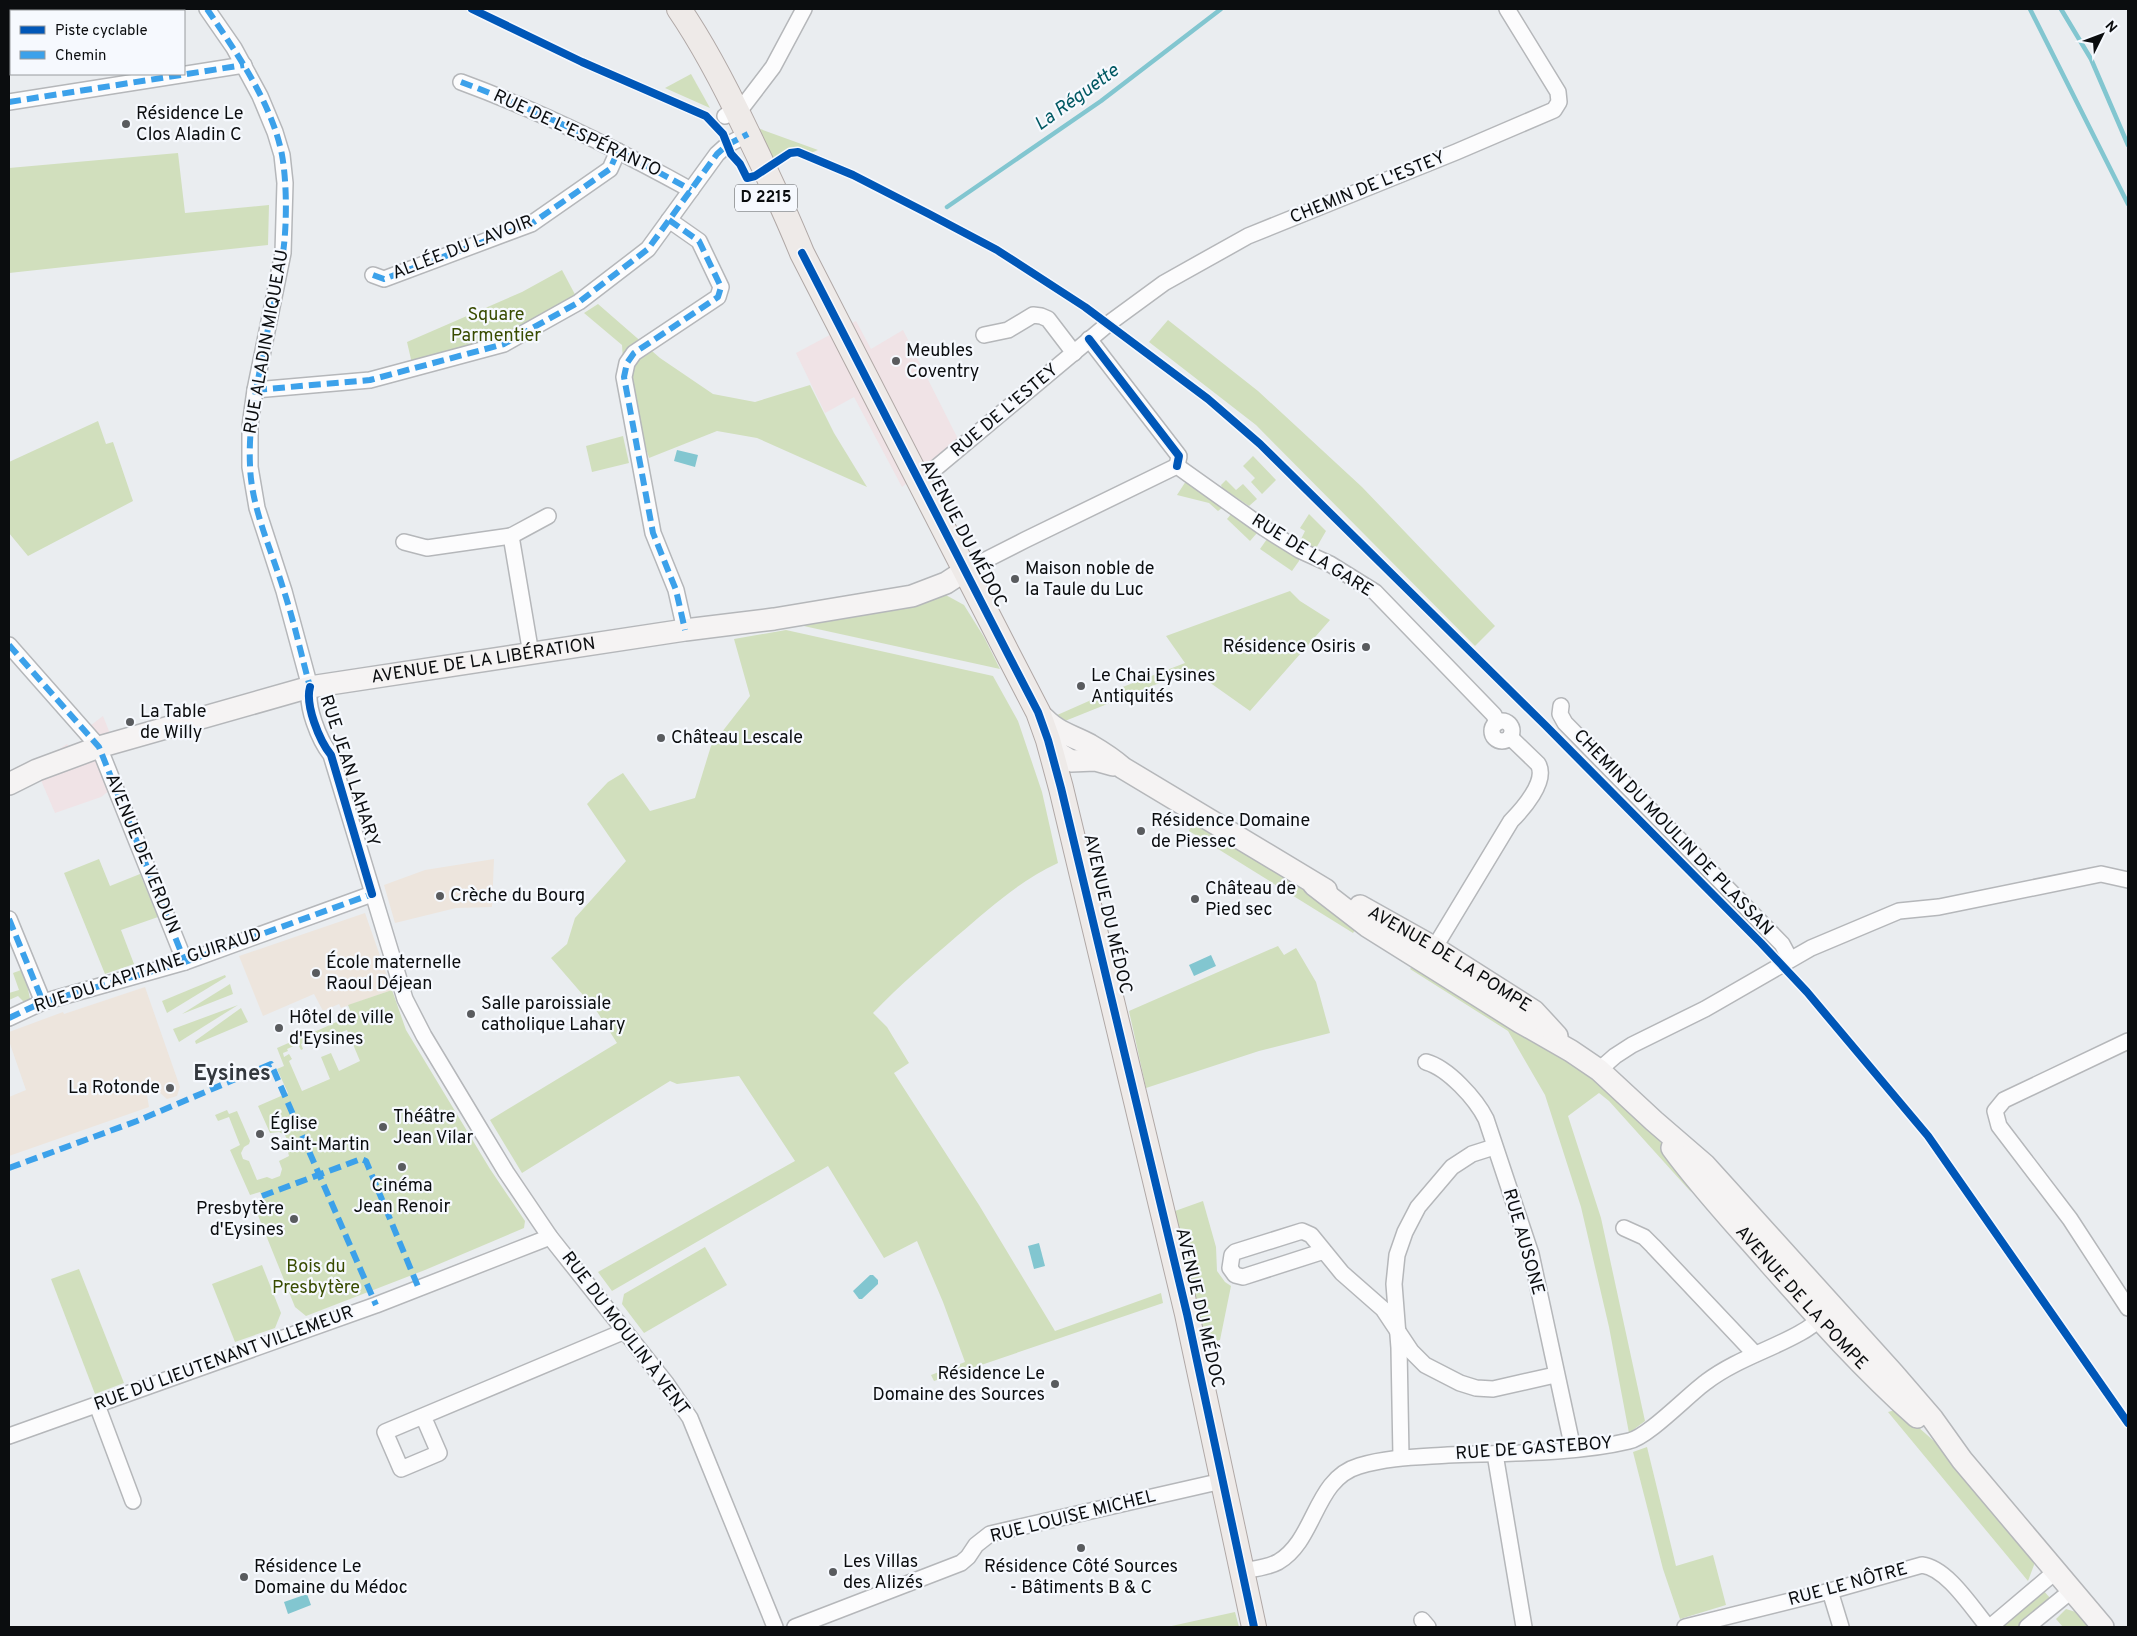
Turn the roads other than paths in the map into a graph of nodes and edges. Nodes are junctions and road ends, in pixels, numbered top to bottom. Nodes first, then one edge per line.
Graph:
1 (206, 9) edge
2 (678, 9) edge
3 (804, 9) edge
4 (1507, 9) edge
5 (244, 66) junction
6 (461, 82) dead end
7 (9, 102) edge
8 (731, 113) junction
9 (743, 137) junction
10 (618, 151) junction
11 (691, 190) junction
12 (669, 220) junction
13 (373, 275) dead end
14 (984, 335) dead end
15 (1089, 339) junction
16 (1074, 353) junction
17 (256, 390) junction
18 (1177, 466) junction
19 (918, 479) junction
20 (548, 516) dead end
21 (511, 536) junction
22 (404, 542) dead end
23 (966, 570) junction
24 (685, 630) junction
25 (9, 645) edge
26 (531, 654) junction
27 (310, 687) junction
28 (1561, 706) dead end
29 (1038, 712) junction
30 (1048, 740) junction
31 (99, 747) junction
32 (1071, 762) junction
33 (1123, 768) junction
34 (9, 784) edge
35 (1062, 788) junction
36 (2128, 880) edge
37 (372, 894) junction
38 (9, 919) edge
39 (1430, 955) junction
40 (1790, 960) junction
41 (186, 962) junction
42 (43, 1002) junction
43 (9, 1018) edge
44 (2128, 1041) edge
45 (1426, 1062) dead end
46 (1599, 1070) junction
47 (1494, 1147) junction
48 (1624, 1228) dead end
49 (550, 1237) junction
50 (1324, 1251) junction
51 (2128, 1308) edge
52 (1827, 1313) junction
53 (1398, 1329) junction
54 (626, 1331) junction
55 (1755, 1354) junction
56 (1555, 1375) junction
57 (97, 1405) junction
58 (422, 1416) dead end
59 (9, 1436) edge
60 (1573, 1449) junction
61 (1495, 1454) junction
62 (1401, 1457) junction
63 (1222, 1481) junction
64 (133, 1501) dead end
65 (1241, 1571) junction
66 (2055, 1572) junction
67 (2071, 1590) junction
68 (1830, 1591) junction
69 (775, 1627) edge
70 (795, 1627) edge
71 (1254, 1627) edge
72 (1524, 1627) edge
73 (1685, 1627) edge
74 (1841, 1627) edge
75 (1989, 1627) edge
76 (2027, 1627) edge
77 (2104, 1627) edge

1 - 5 street, RUE ALADIN MIQUEAU
2 - 8 main road, AVENUE DU MÉDOC / D 2215
3 - 8 street
4 - 15 street, CHEMIN DE L'ESTEY
5 - 7 street
5 - 17 street, RUE ALADIN MIQUEAU
6 - 10 street, RUE DE L'ESPÉRANTO
8 - 9 main road, AVENUE DU MÉDOC / D 2215
9 - 11 street
9 - 19 main road, AVENUE DU MÉDOC / D 2215
10 - 11 street, RUE DE L'ESPÉRANTO
10 - 13 street, ALLÉE DU LAVOIR
11 - 12 street
12 - 17 street
12 - 24 street
14 - 16 street
15 - 16 street, RUE DE L'ESTEY
15 - 18 street
16 - 19 street, RUE DE L'ESTEY
17 - 27 street, RUE ALADIN MIQUEAU
18 - 23 street
18 - 39 street, RUE DE LA GARE
19 - 23 main road, AVENUE DU MÉDOC / D 2215
20 - 21 street
21 - 22 street
21 - 26 street
23 - 24 street, AVENUE DE LA LIBÉRATION
23 - 29 main road, AVENUE DU MÉDOC / D 2215
24 - 26 street, AVENUE DE LA LIBÉRATION
25 - 31 street, AVENUE DE VERDUN
26 - 27 street, AVENUE DE LA LIBÉRATION
27 - 31 street, AVENUE DE LA LIBÉRATION
27 - 37 street, RUE JEAN LAHARY
28 - 40 street, CHEMIN DU MOULIN DE PLASSAN
29 - 30 main road, AVENUE DU MÉDOC / D 2215
29 - 33 street, AVENUE DE LA POMPE
30 - 32 street
30 - 35 main road, AVENUE DU MÉDOC / D 2215
31 - 34 street, AVENUE DE LA LIBÉRATION
31 - 41 street, AVENUE DE VERDUN
32 - 33 street, AVENUE DE LA POMPE
32 - 35 street
33 - 39 street, AVENUE DE LA POMPE
35 - 63 main road, AVENUE DU MÉDOC / D 2215
36 - 40 street
37 - 41 street, RUE DU CAPITAINE GUIRAUD
37 - 49 street, RUE JEAN LAHARY
38 - 42 street
39 - 46 street, AVENUE DE LA POMPE
40 - 46 street
41 - 42 street, RUE DU CAPITAINE GUIRAUD
42 - 43 street, RUE DU CAPITAINE GUIRAUD
44 - 51 street
45 - 47 street, RUE AUSONE
46 - 52 street, AVENUE DE LA POMPE
47 - 53 street
47 - 56 street, RUE AUSONE
48 - 55 street
49 - 54 street, RUE DU MOULIN À VENT
49 - 57 street, RUE DU LIEUTENANT VILLEMEUR
50 - 50 street
50 - 53 street
52 - 55 street, RUE DE GASTEBOY
52 - 66 street, AVENUE DE LA POMPE
53 - 56 street
53 - 62 street
54 - 58 street
54 - 69 street, RUE DU MOULIN À VENT
55 - 60 street, RUE DE GASTEBOY
56 - 60 street, RUE AUSONE
57 - 59 street, RUE DU LIEUTENANT VILLEMEUR
57 - 64 street
60 - 61 street, RUE DE GASTEBOY
61 - 62 street, RUE DE GASTEBOY
61 - 72 street
62 - 65 street, RUE DE GASTEBOY
63 - 65 main road, AVENUE DU MÉDOC / D 2215
63 - 70 street, RUE LOUISE MICHEL
65 - 71 main road, AVENUE DU MÉDOC / D 2215
66 - 67 street, AVENUE DE LA POMPE
66 - 75 street, RUE LE NÔTRE
67 - 76 street
67 - 77 street, AVENUE DE LA POMPE
68 - 73 street, RUE LE NÔTRE
68 - 74 street
68 - 75 street, RUE LE NÔTRE

